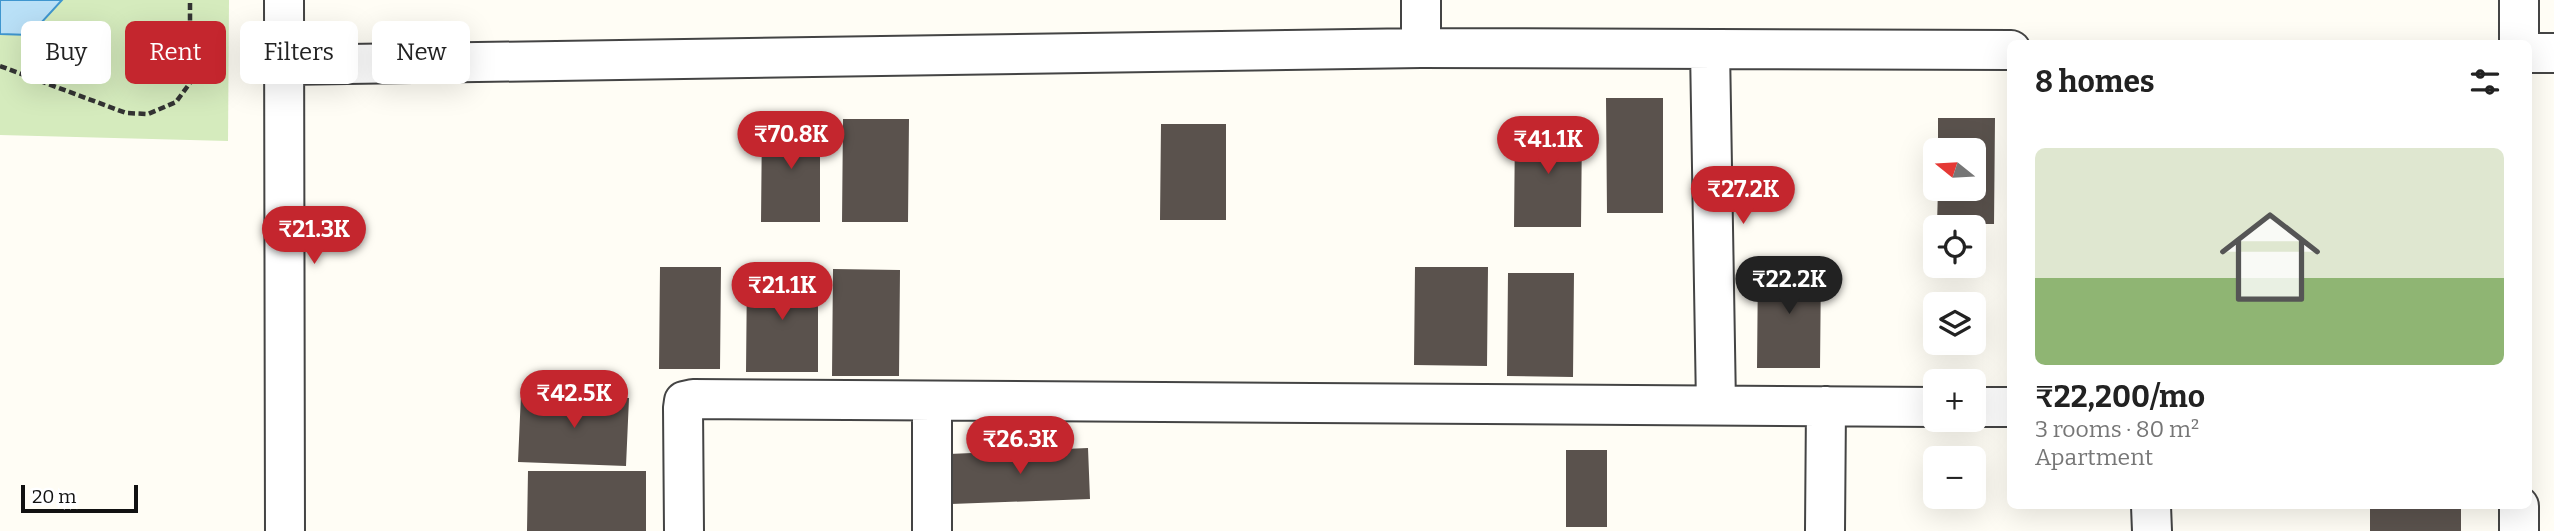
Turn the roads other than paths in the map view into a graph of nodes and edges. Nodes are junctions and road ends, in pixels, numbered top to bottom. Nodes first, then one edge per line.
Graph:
1 (284, 0) edge
2 (1421, 0) edge
3 (2519, 0) edge
4 (284, 21) edge
5 (2519, 40) edge
6 (1421, 48) junction
7 (1710, 49) junction
8 (2007, 50) edge
9 (2532, 52) edge
10 (2554, 53) edge
11 (358, 64) edge
12 (283, 84) edge
13 (932, 401) junction
14 (1716, 405) junction
15 (1826, 406) junction
16 (1923, 407) edge
17 (1986, 407) edge
18 (2007, 407) edge
19 (2151, 509) edge
20 (2519, 509) edge
21 (285, 531) edge
22 (684, 531) edge
23 (932, 531) edge
24 (1825, 531) edge
25 (2152, 531) edge
26 (2519, 531) edge

1 - 4 street
2 - 6 street
3 - 5 street
6 - 7 street
6 - 11 street
7 - 8 street
7 - 14 street
9 - 10 street
12 - 21 street
13 - 14 street
13 - 22 street
13 - 23 street
14 - 15 street
15 - 16 street
15 - 24 street
17 - 18 street
19 - 25 street
20 - 26 street

